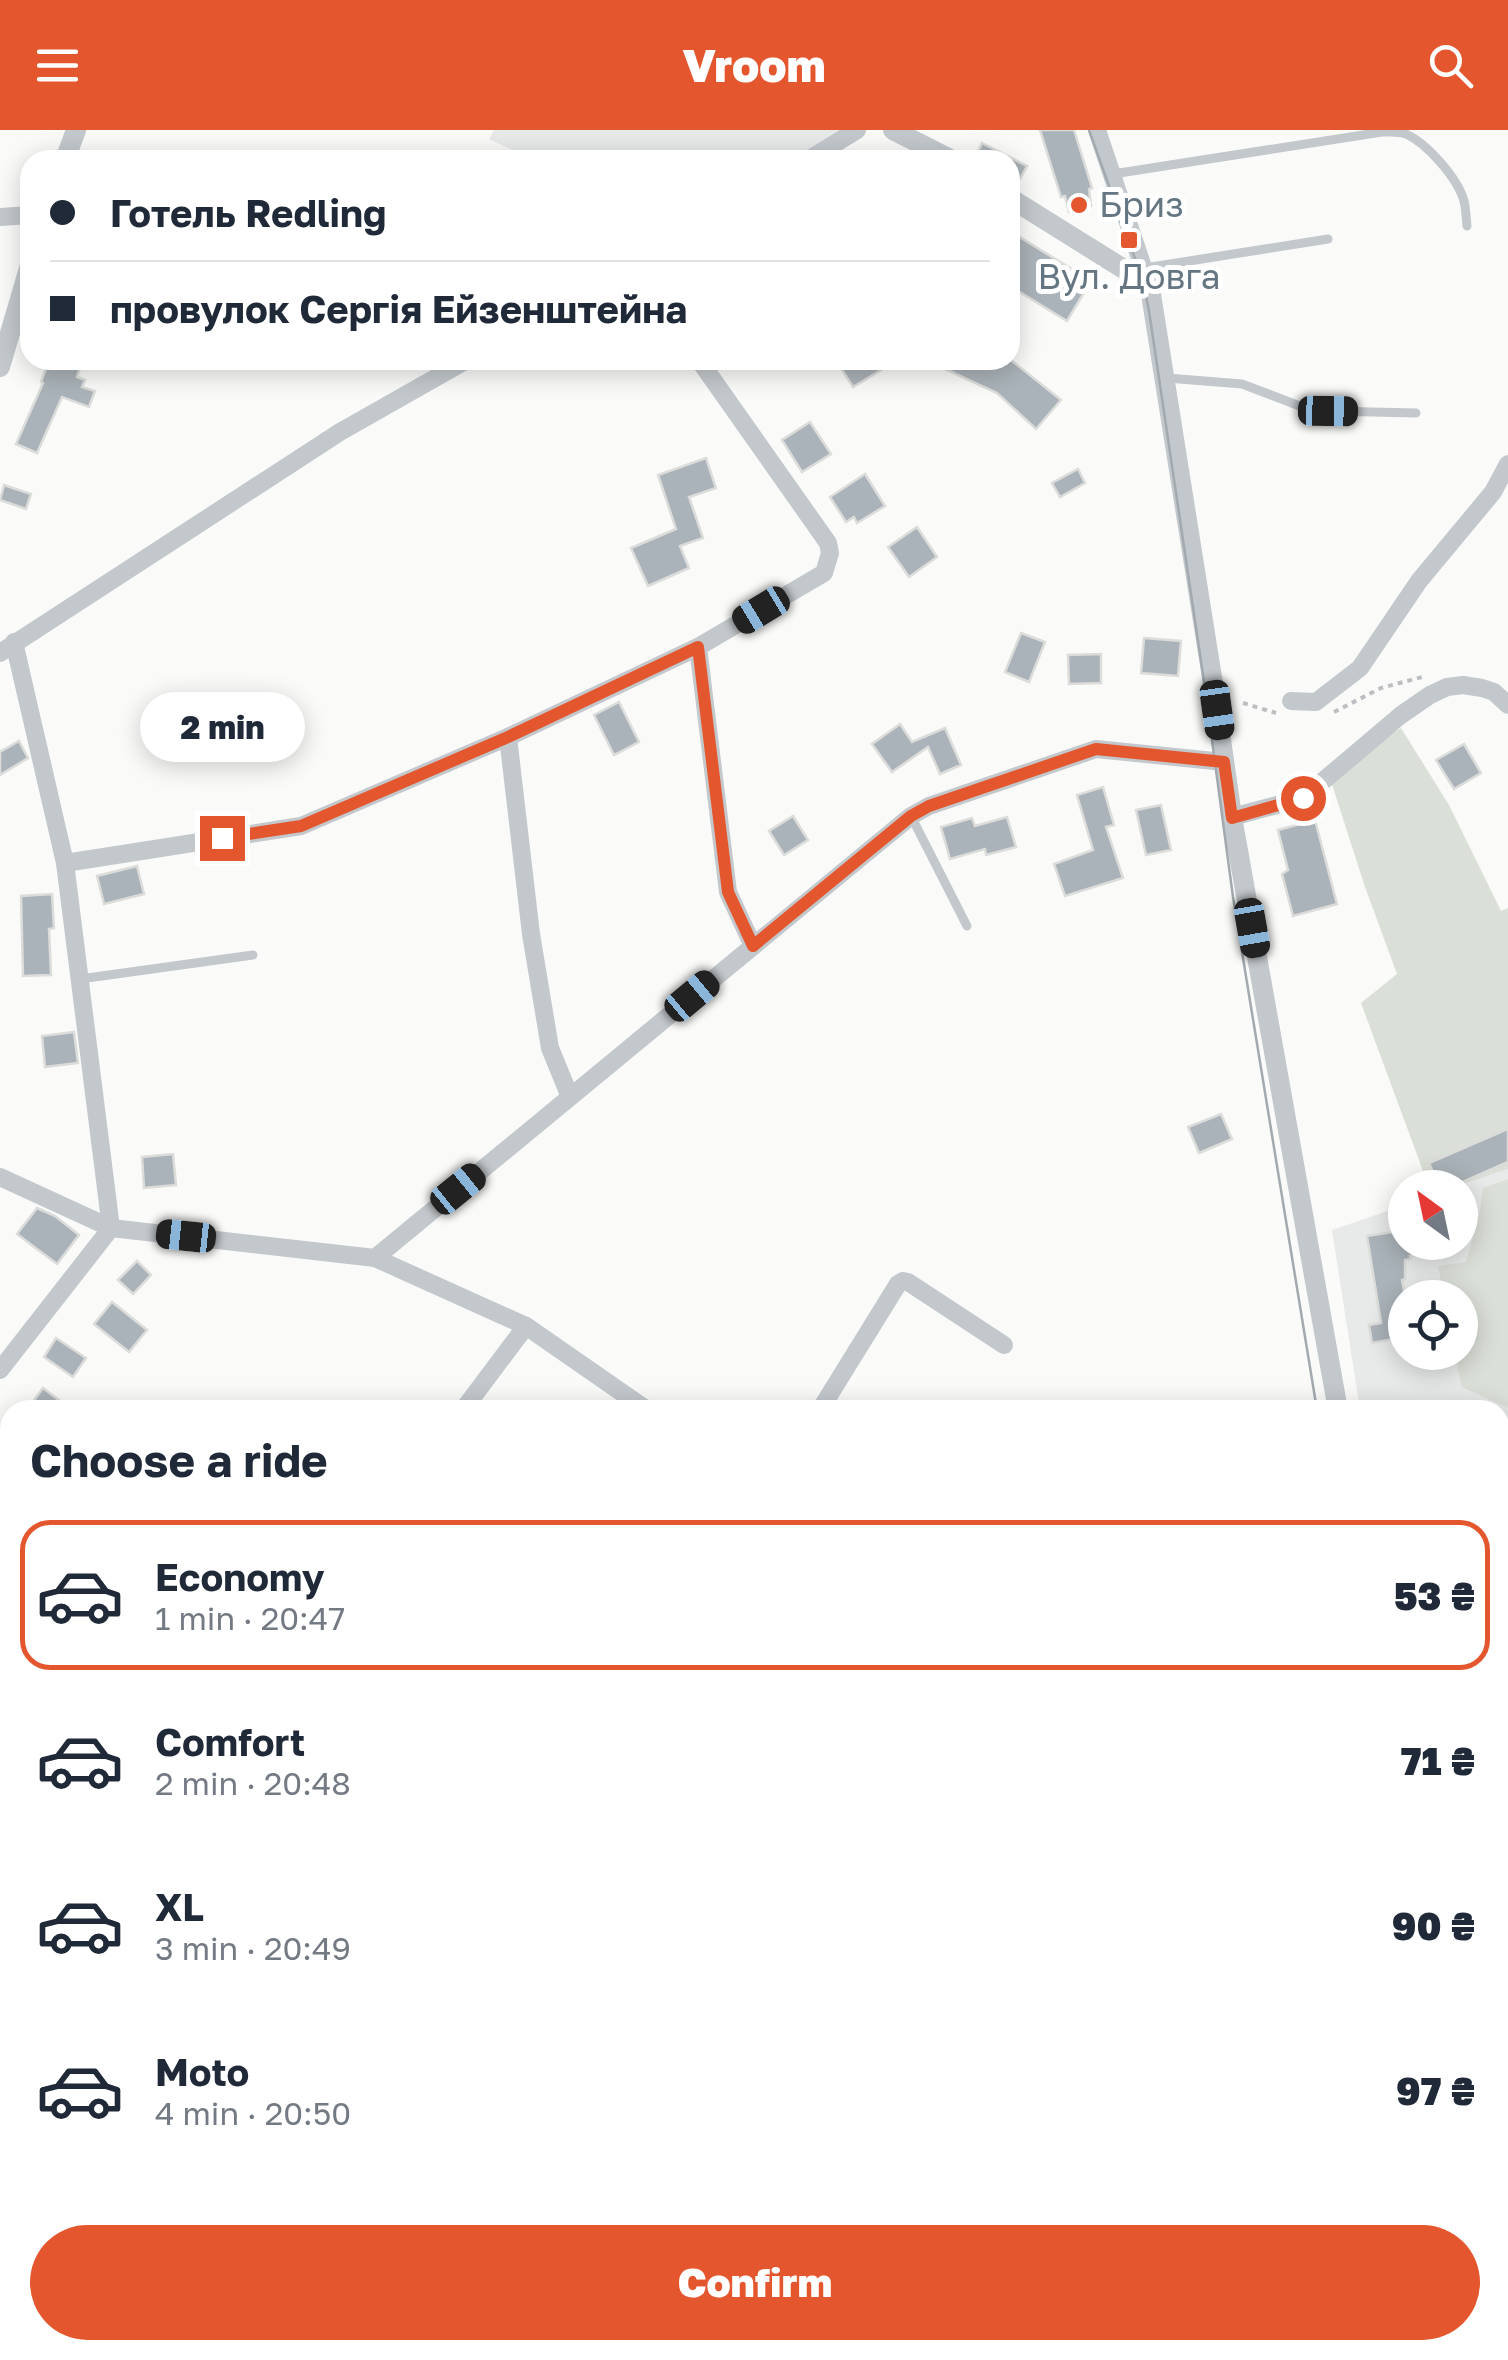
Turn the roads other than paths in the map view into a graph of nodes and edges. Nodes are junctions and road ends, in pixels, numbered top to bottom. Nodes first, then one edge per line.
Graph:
1 (857, 130) edge
2 (893, 130) edge
3 (1098, 130) edge
4 (824, 150) edge
5 (932, 150) edge
6 (1113, 174) junction
7 (1020, 204) edge
8 (1468, 226) dead end
9 (1328, 239) dead end
10 (1148, 278) junction
11 (20, 299) edge
12 (0, 367) edge
13 (450, 370) edge
14 (706, 370) edge
15 (1164, 378) junction
16 (1416, 412) dead end
17 (1508, 464) edge
18 (7, 647) edge
19 (698, 647) junction
20 (1508, 705) edge
21 (1284, 707) road end
22 (508, 737) junction
23 (1224, 762) junction
24 (911, 816) junction
25 (1232, 818) junction
26 (65, 863) junction
27 (967, 926) dead end
28 (753, 946) junction
29 (253, 955) dead end
30 (80, 979) junction
31 (570, 1097) junction
32 (0, 1177) edge
33 (111, 1228) junction
34 (375, 1258) junction
35 (526, 1326) junction
36 (1004, 1346) dead end
37 (0, 1370) edge
38 (470, 1400) edge
39 (633, 1400) edge
40 (826, 1400) edge
41 (1336, 1400) edge

1 - 4 street
2 - 5 street
3 - 6 street
6 - 8 lane
6 - 10 street
7 - 10 street
9 - 10 lane
10 - 15 street
11 - 12 street
13 - 18 street
14 - 19 street
15 - 16 lane
15 - 23 street
17 - 21 street
18 - 26 street
19 - 22 street
19 - 28 street
20 - 25 street
22 - 26 street
22 - 31 street
23 - 24 street
23 - 25 street
24 - 27 lane
24 - 28 street
25 - 41 street
26 - 30 street
28 - 31 street
29 - 30 lane
30 - 33 street
31 - 34 street
32 - 33 street
33 - 34 street
33 - 37 street
34 - 35 street
35 - 38 street
35 - 39 street
36 - 40 street

